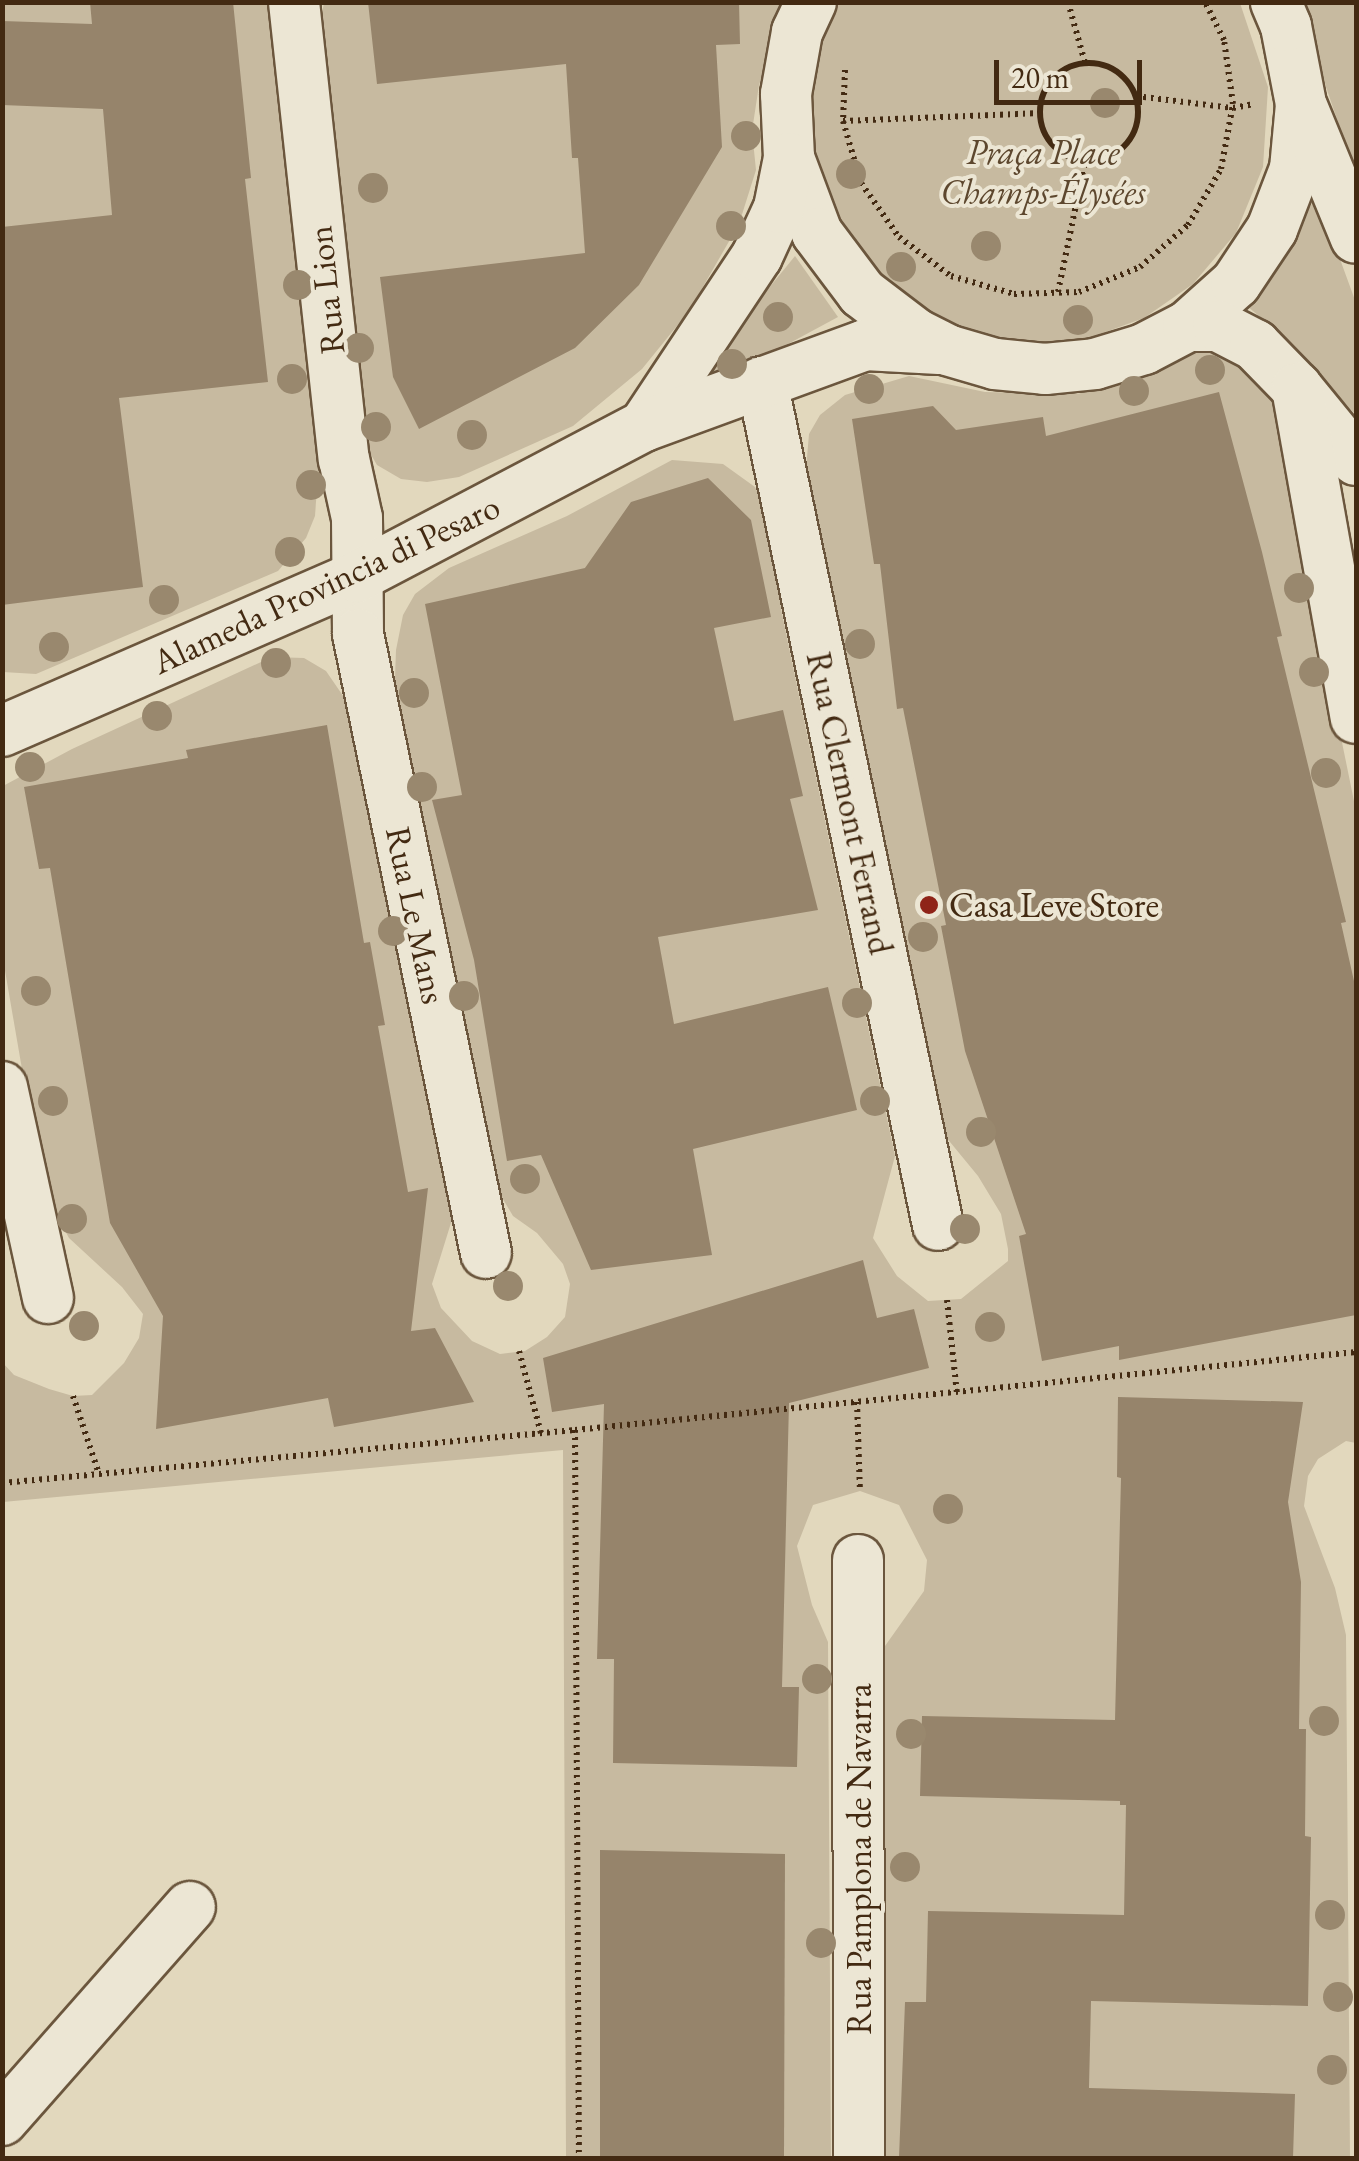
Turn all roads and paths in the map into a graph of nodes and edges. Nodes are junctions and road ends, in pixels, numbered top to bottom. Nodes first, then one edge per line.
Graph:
1 (294, 2) edge
2 (810, 2) edge
3 (1068, 2) edge
4 (1204, 2) edge
5 (1276, 2) edge
6 (846, 57) dead end
7 (1085, 63) junction
8 (1136, 96) junction
9 (1300, 104) junction
10 (1233, 108) junction
11 (1040, 112) junction
12 (843, 121) junction
13 (790, 158) junction
14 (1086, 162) junction
15 (1356, 238) edge
16 (1058, 292) junction
17 (1188, 326) junction
18 (947, 350) junction
19 (762, 382) junction
20 (1298, 388) junction
21 (644, 426) junction
22 (1356, 460) edge
23 (356, 577) junction
24 (1351, 658) edge
25 (1356, 718) edge
26 (2, 731) edge
27 (2, 1087) edge
28 (938, 1224) dead end
29 (486, 1253) dead end
30 (48, 1298) dead end
31 (947, 1300) dead end
32 (519, 1351) dead end
33 (1356, 1352) edge
34 (956, 1393) junction
35 (73, 1396) dead end
36 (858, 1402) junction
37 (575, 1430) junction
38 (541, 1433) junction
39 (99, 1474) junction
40 (2, 1483) edge
41 (860, 1491) dead end
42 (858, 1560) dead end
43 (190, 1907) dead end
44 (2, 2120) edge
45 (579, 2158) edge
46 (860, 2158) edge

1 - 23 street, Rua Lion
2 - 13 street
3 - 7 path
4 - 10 path
5 - 9 street
6 - 12 path
7 - 8 path
7 - 11 path
8 - 10 path
8 - 14 path
9 - 15 street
9 - 17 street
10 - 16 path
11 - 12 path
11 - 14 path
12 - 16 path
13 - 18 street
13 - 21 street, Alameda Provincia di Pesaro
14 - 16 path
17 - 18 street
17 - 20 street
18 - 19 street, Alameda Provincia di Pesaro
19 - 21 street, Alameda Provincia di Pesaro
19 - 28 street, Rua Clermont Ferrand
20 - 22 street
20 - 24 street
21 - 23 street, Alameda Provincia di Pesaro
23 - 26 street, Alameda Provincia di Pesaro
23 - 29 street, Rua Le Mans
24 - 25 street
27 - 30 street
31 - 34 path
32 - 38 path
33 - 34 path
34 - 36 path
35 - 39 path
36 - 37 path
36 - 41 path
37 - 38 path
37 - 45 path
38 - 39 path
39 - 40 path
42 - 46 street, Rua Pamplona de Navarra
43 - 44 street

